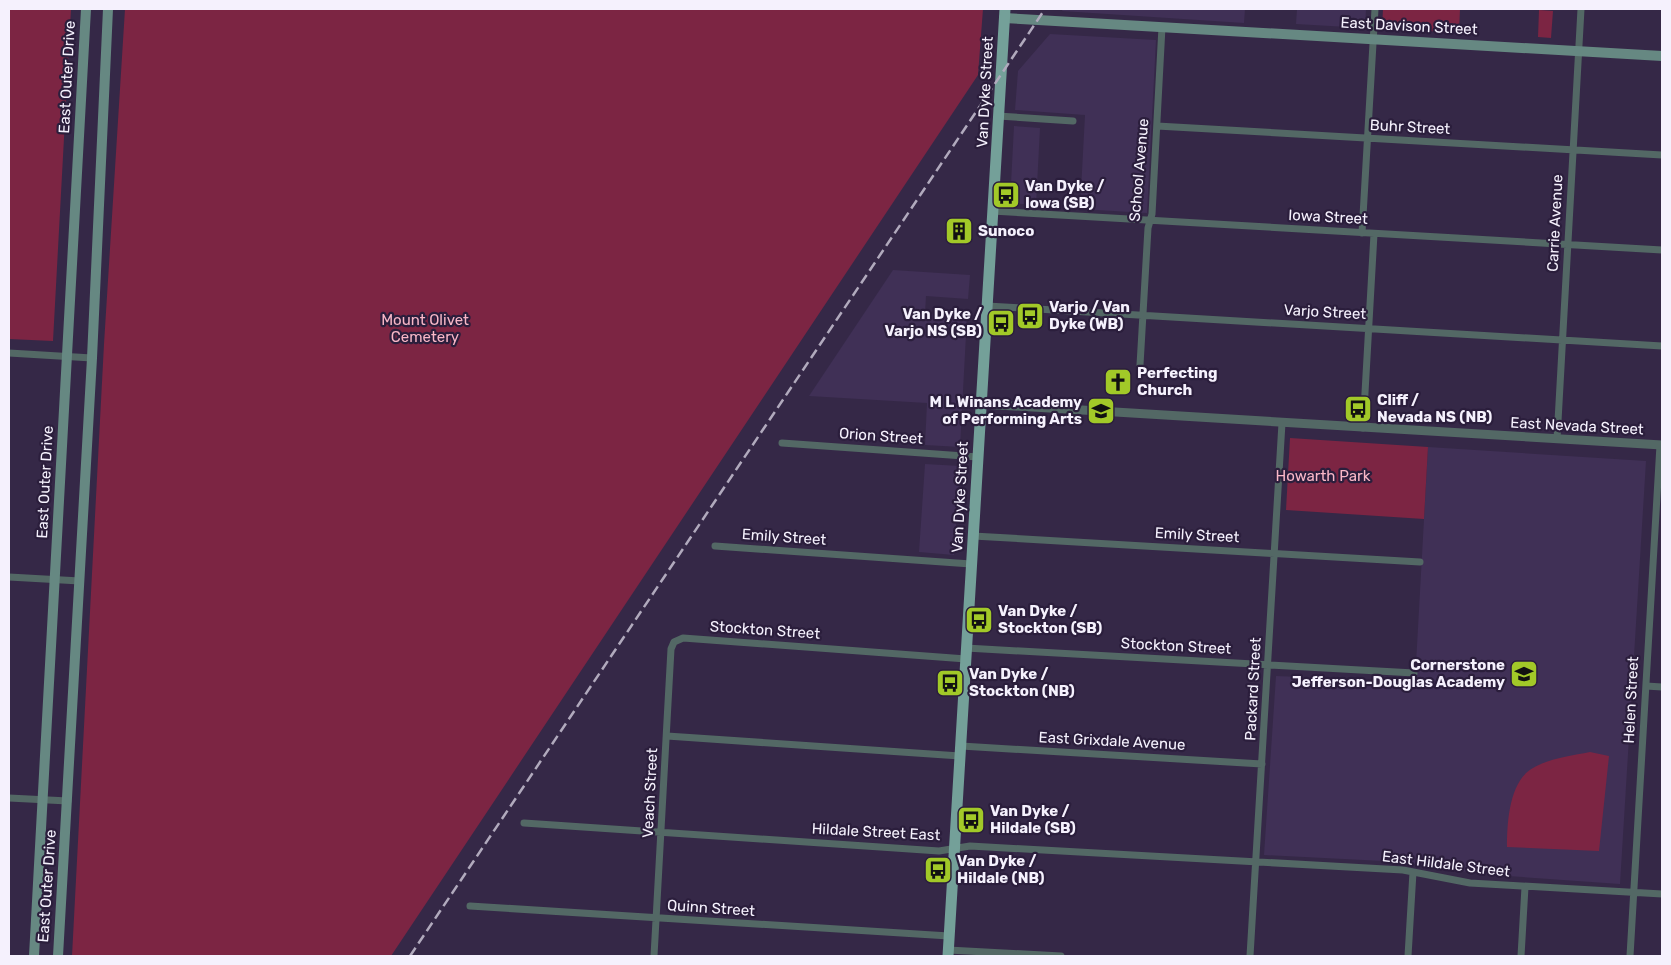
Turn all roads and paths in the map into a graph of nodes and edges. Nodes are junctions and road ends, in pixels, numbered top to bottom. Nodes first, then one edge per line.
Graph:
1 (86, 9) edge
2 (108, 9) edge
3 (1376, 9) edge
4 (1581, 9) edge
5 (1004, 13) edge
6 (1162, 27) junction
7 (1374, 39) junction
8 (1578, 51) junction
9 (1662, 56) edge
10 (998, 116) junction
11 (1073, 121) dead end
12 (1156, 126) junction
13 (1368, 138) junction
14 (1573, 150) junction
15 (1662, 155) edge
16 (992, 211) junction
17 (1150, 221) junction
18 (1362, 233) junction
19 (1374, 234) junction
20 (1568, 245) junction
21 (1662, 250) edge
22 (987, 306) junction
23 (1143, 316) junction
24 (1369, 328) junction
25 (1562, 340) junction
26 (1662, 346) edge
27 (9, 354) edge
28 (67, 357) junction
29 (92, 358) junction
30 (1140, 365) dead end
31 (981, 404) junction
32 (1282, 423) junction
33 (1363, 428) junction
34 (1557, 439) junction
35 (782, 443) dead end
36 (1661, 445) edge
37 (978, 457) junction
38 (973, 536) junction
39 (715, 546) dead end
40 (1274, 553) junction
41 (1420, 562) dead end
42 (971, 564) junction
43 (9, 577) edge
44 (55, 579) junction
45 (80, 581) junction
46 (683, 638) joint
47 (966, 653) junction
48 (1268, 665) junction
49 (1414, 673) dead end
50 (1646, 686) junction
51 (1662, 687) edge
52 (667, 736) junction
53 (960, 751) junction
54 (1262, 764) junction
55 (9, 798) edge
56 (43, 799) junction
57 (68, 801) junction
58 (524, 823) dead end
59 (661, 832) junction
60 (954, 849) junction
61 (1256, 862) junction
62 (1413, 872) junction
63 (1525, 887) junction
64 (1634, 892) junction
65 (1662, 894) edge
66 (470, 906) dead end
67 (656, 918) junction
68 (949, 936) junction
69 (948, 953) edge
70 (34, 956) edge
71 (58, 956) edge
72 (654, 956) edge
73 (1061, 956) edge
74 (1250, 956) edge
75 (1408, 956) edge
76 (1521, 956) edge
77 (1630, 956) edge

1 - 28 main road, East Outer Drive
2 - 29 main road, East Outer Drive
3 - 7 street
4 - 8 street, Carrie Avenue
5 - 6 main road, East Davison Street
5 - 10 main road, Van Dyke Street
6 - 7 main road, East Davison Street
6 - 12 street, School Avenue
7 - 8 main road, East Davison Street
7 - 13 street
8 - 9 main road, East Davison Street
8 - 14 street, Carrie Avenue
10 - 11 street
10 - 16 main road, Van Dyke Street
12 - 13 street, Buhr Street
12 - 17 street, School Avenue
13 - 14 street, Buhr Street
13 - 18 street
14 - 15 street, Buhr Street
14 - 20 street, Carrie Avenue
16 - 17 street, Iowa Street
16 - 22 main road, Van Dyke Street
17 - 18 street, Iowa Street
17 - 23 street, School Avenue
18 - 19 street, Iowa Street
19 - 20 street, Iowa Street
19 - 24 street
20 - 21 street, Iowa Street
20 - 25 street, Carrie Avenue
22 - 23 street, Varjo Street
22 - 31 main road, Van Dyke Street
23 - 24 street, Varjo Street
23 - 30 street, School Avenue
24 - 25 street, Varjo Street
24 - 33 street
25 - 26 street, Varjo Street
25 - 34 street, Carrie Avenue
27 - 28 street
28 - 29 street
28 - 44 main road, East Outer Drive
29 - 45 main road, East Outer Drive
31 - 32 street, East Nevada Street
31 - 37 main road, Van Dyke Street
32 - 33 street, East Nevada Street
32 - 40 street, Packard Street
33 - 34 street, East Nevada Street
34 - 36 street, East Nevada Street
35 - 37 street, Orion Street
36 - 50 street, Helen Street
37 - 38 main road, Van Dyke Street
38 - 40 street, Emily Street
38 - 42 main road, Van Dyke Street
39 - 42 street, Emily Street
40 - 41 street, Emily Street
40 - 48 street, Packard Street
42 - 47 main road, Van Dyke Street
43 - 44 street
44 - 45 street
44 - 56 main road, East Outer Drive
45 - 57 main road, East Outer Drive
46 - 47 street, Stockton Street
46 - 52 street, Veach Street
47 - 48 street, Stockton Street
47 - 53 main road, Van Dyke Street
48 - 49 street, Stockton Street
48 - 54 street, Packard Street
50 - 51 street
50 - 64 street, Helen Street
52 - 53 street, East Grixdale Avenue
52 - 59 street, Veach Street
53 - 54 street, East Grixdale Avenue
53 - 60 main road, Van Dyke Street
54 - 61 street, Packard Street
55 - 56 street
56 - 57 street
56 - 70 main road, East Outer Drive
57 - 71 main road, East Outer Drive
58 - 59 street, Hildale Street East
59 - 60 street, Hildale Street East
59 - 67 street, Veach Street
60 - 61 street, Hildale Street East
60 - 68 main road, Van Dyke Street
61 - 62 street, East Hildale Street
61 - 74 street, Packard Street
62 - 63 street, East Hildale Street
62 - 75 street
63 - 64 street, East Hildale Street
63 - 76 street
64 - 65 street, East Hildale Street
64 - 77 street, Helen Street
66 - 67 street, Quinn Street
67 - 68 street, Quinn Street
67 - 72 street, Veach Street
68 - 69 main road, Van Dyke Street
69 - 73 street

